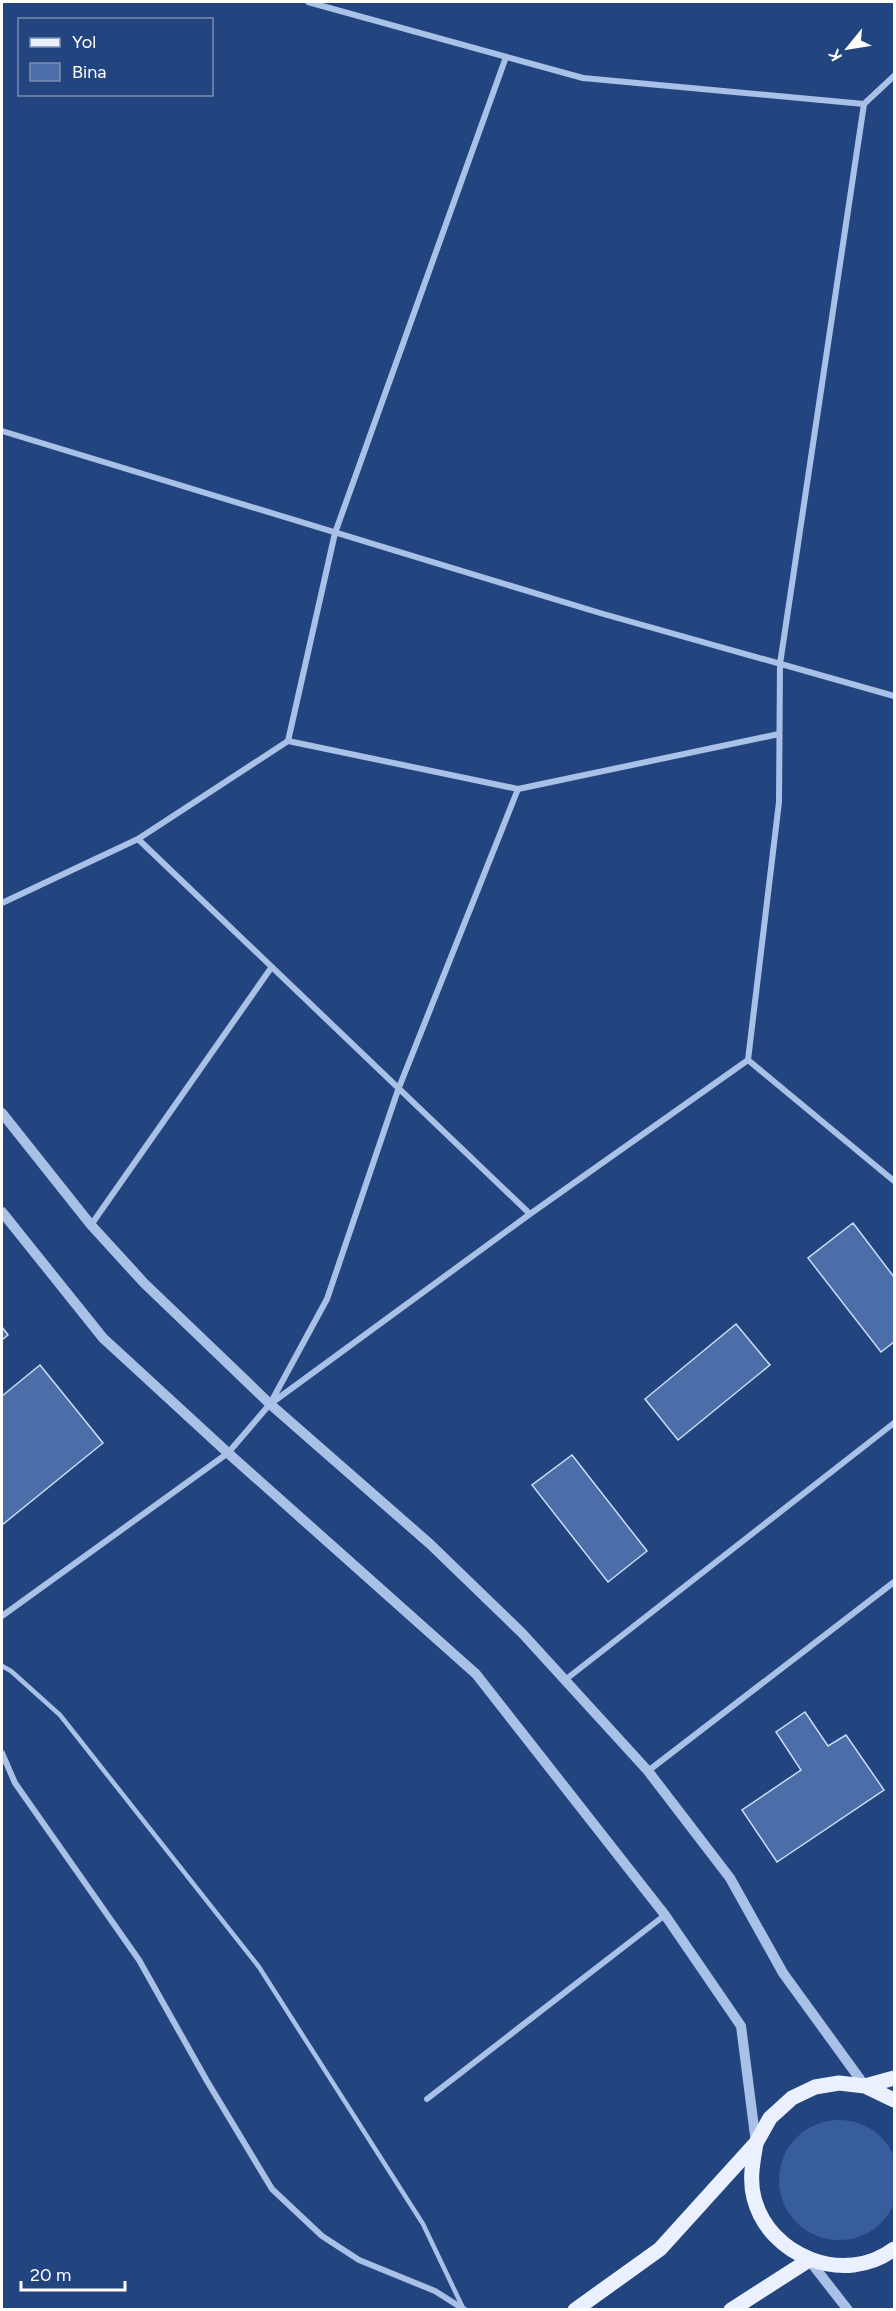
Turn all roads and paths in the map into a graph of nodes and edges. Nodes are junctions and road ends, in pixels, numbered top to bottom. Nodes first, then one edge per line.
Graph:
1 (308, 2) edge
2 (506, 57) junction
3 (894, 76) edge
4 (864, 104) junction
5 (2, 431) edge
6 (335, 532) junction
7 (780, 664) junction
8 (894, 696) edge
9 (779, 734) junction
10 (288, 741) junction
11 (518, 789) junction
12 (138, 839) junction
13 (2, 903) edge
14 (271, 968) junction
15 (748, 1060) junction
16 (398, 1090) junction
17 (2, 1113) edge
18 (894, 1181) edge
19 (2, 1212) edge
20 (530, 1214) junction
21 (91, 1225) junction
22 (270, 1404) junction
23 (894, 1423) edge
24 (228, 1453) junction
25 (894, 1582) edge
26 (2, 1616) edge
27 (2, 1666) edge
28 (565, 1680) junction
29 (2, 1753) edge
30 (648, 1770) junction
31 (665, 1915) junction
32 (894, 2078) edge
33 (865, 2086) junction
34 (427, 2099) dead end
35 (894, 2100) edge
36 (756, 2143) junction
37 (894, 2249) edge
38 (809, 2260) junction
39 (464, 2309) edge
40 (575, 2310) edge
41 (731, 2310) edge
42 (848, 2310) edge

1 - 2 street
2 - 4 street
2 - 6 street
3 - 4 street
4 - 7 street
5 - 6 street
6 - 7 street
6 - 10 street
7 - 8 street
7 - 9 street
9 - 11 street
9 - 15 street
10 - 11 street
10 - 12 street
11 - 16 street
12 - 13 street
12 - 14 street
14 - 16 street
14 - 21 street
15 - 18 street
15 - 20 street
16 - 20 street
16 - 22 street
17 - 21 street
19 - 24 street
20 - 22 street
21 - 22 street
22 - 24 street
22 - 28 street
23 - 28 street
24 - 26 street
24 - 31 street
25 - 30 street
27 - 39 lane
28 - 30 street
29 - 39 street
30 - 33 street
31 - 34 street
31 - 36 street
32 - 33 main road
33 - 35 main road
33 - 36 main road
36 - 38 main road
36 - 40 main road
37 - 38 main road
38 - 41 main road
38 - 42 street

